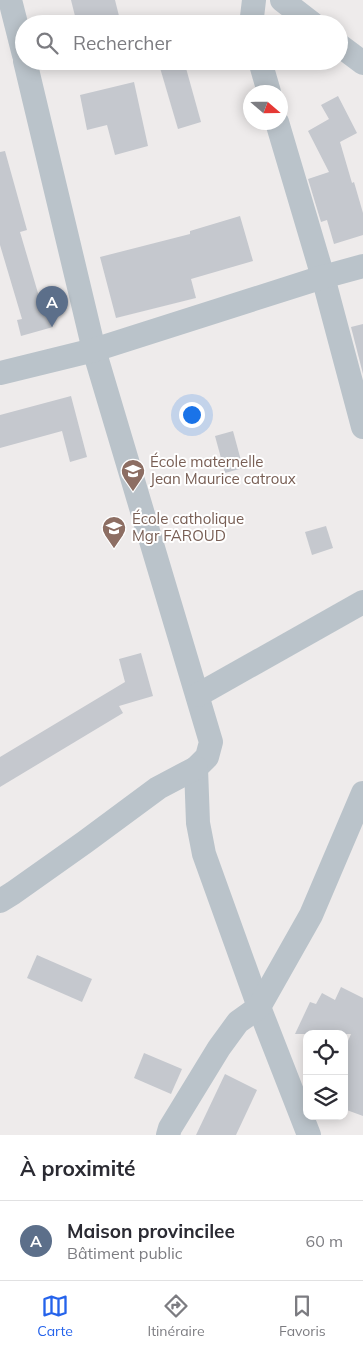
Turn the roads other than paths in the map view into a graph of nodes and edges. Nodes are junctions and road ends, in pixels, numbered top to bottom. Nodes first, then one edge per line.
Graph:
1 (10, 0) edge
2 (254, 0) edge
3 (282, 0) edge
4 (252, 15) edge
5 (301, 15) edge
6 (15, 20) edge
7 (348, 51) edge
8 (363, 63) edge
9 (27, 70) edge
10 (263, 70) edge
11 (267, 85) edge
12 (280, 130) edge
13 (363, 266) edge
14 (322, 277) junction
15 (94, 350) junction
16 (0, 373) edge
17 (363, 427) edge
18 (363, 602) edge
19 (198, 695) junction
20 (196, 768) junction
21 (363, 793) edge
22 (0, 901) edge
23 (259, 1007) junction
24 (168, 1135) edge
25 (309, 1135) edge

1 - 6 street
2 - 4 street
3 - 5 street
7 - 8 street
9 - 15 street
10 - 11 street
12 - 14 street
13 - 14 street
14 - 15 street
14 - 17 street
15 - 16 street
15 - 19 street
18 - 19 street
19 - 20 street
20 - 22 street
20 - 23 street
21 - 23 street
23 - 24 street
23 - 25 street

